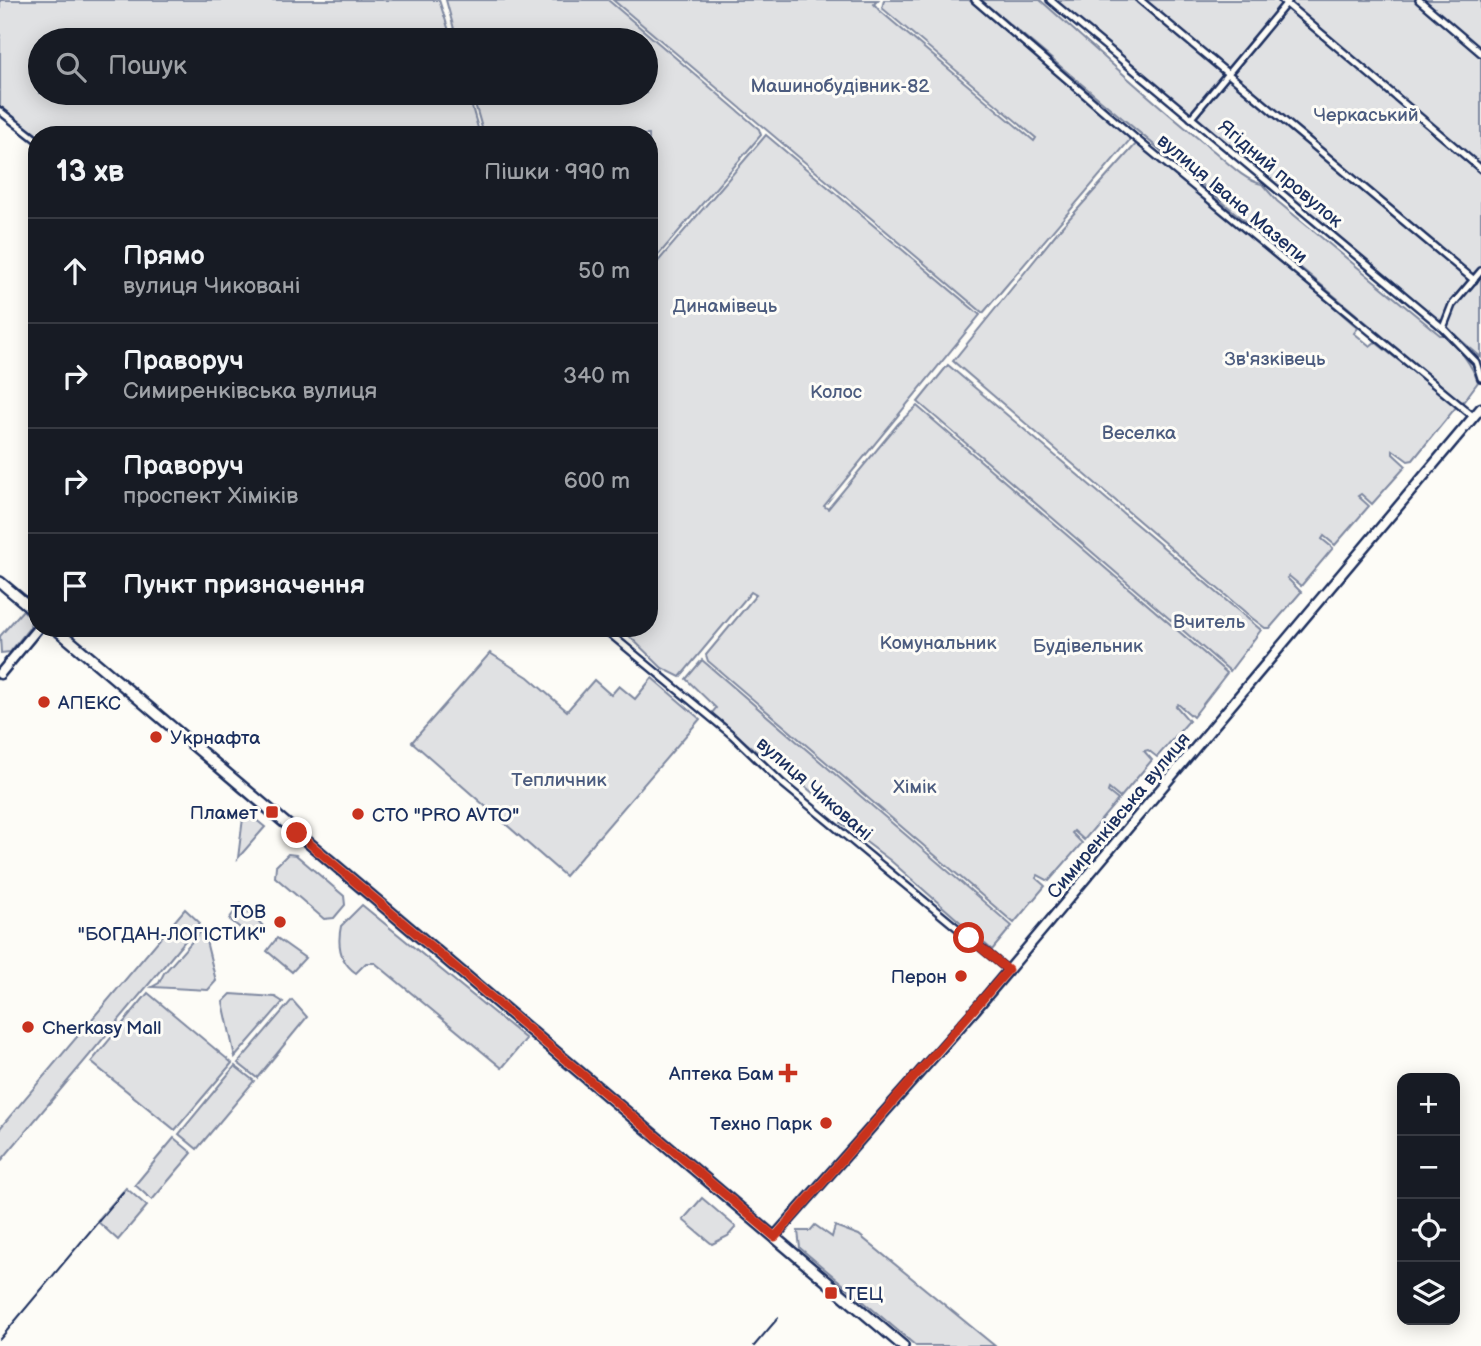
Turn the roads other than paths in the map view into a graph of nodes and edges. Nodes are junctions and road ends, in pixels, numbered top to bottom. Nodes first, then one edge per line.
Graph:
1 (975, 0) edge
2 (1050, 0) edge
3 (1140, 0) edge
4 (1419, 0) edge
5 (1285, 1) edge
6 (1481, 53) edge
7 (1227, 73) junction
8 (0, 111) edge
9 (1191, 118) junction
10 (28, 133) edge
11 (1481, 169) edge
12 (1481, 271) edge
13 (1474, 280) junction
14 (1443, 328) junction
15 (1481, 378) edge
16 (1481, 408) edge
17 (1474, 417) junction
18 (0, 582) edge
19 (28, 605) edge
20 (31, 637) edge
21 (66, 637) edge
22 (614, 637) edge
23 (0, 674) edge
24 (1008, 970) junction
25 (775, 1237) junction
26 (903, 1346) edge

1 - 17 street, вулиця Івана Мазепи
2 - 9 street, Ягідний провулок
3 - 7 street
4 - 6 street
5 - 7 street
5 - 11 street
7 - 9 street
7 - 13 street
8 - 10 street
9 - 14 street, Ягідний провулок
12 - 13 street
13 - 14 street
14 - 15 street, Ягідний провулок
16 - 17 main road, Симиренківська вулиця
17 - 24 main road, Симиренківська вулиця
18 - 19 main road
20 - 23 main road
21 - 25 main road
22 - 24 street, вулиця Чиковані
24 - 25 main road, Симиренківська вулиця
25 - 26 main road

